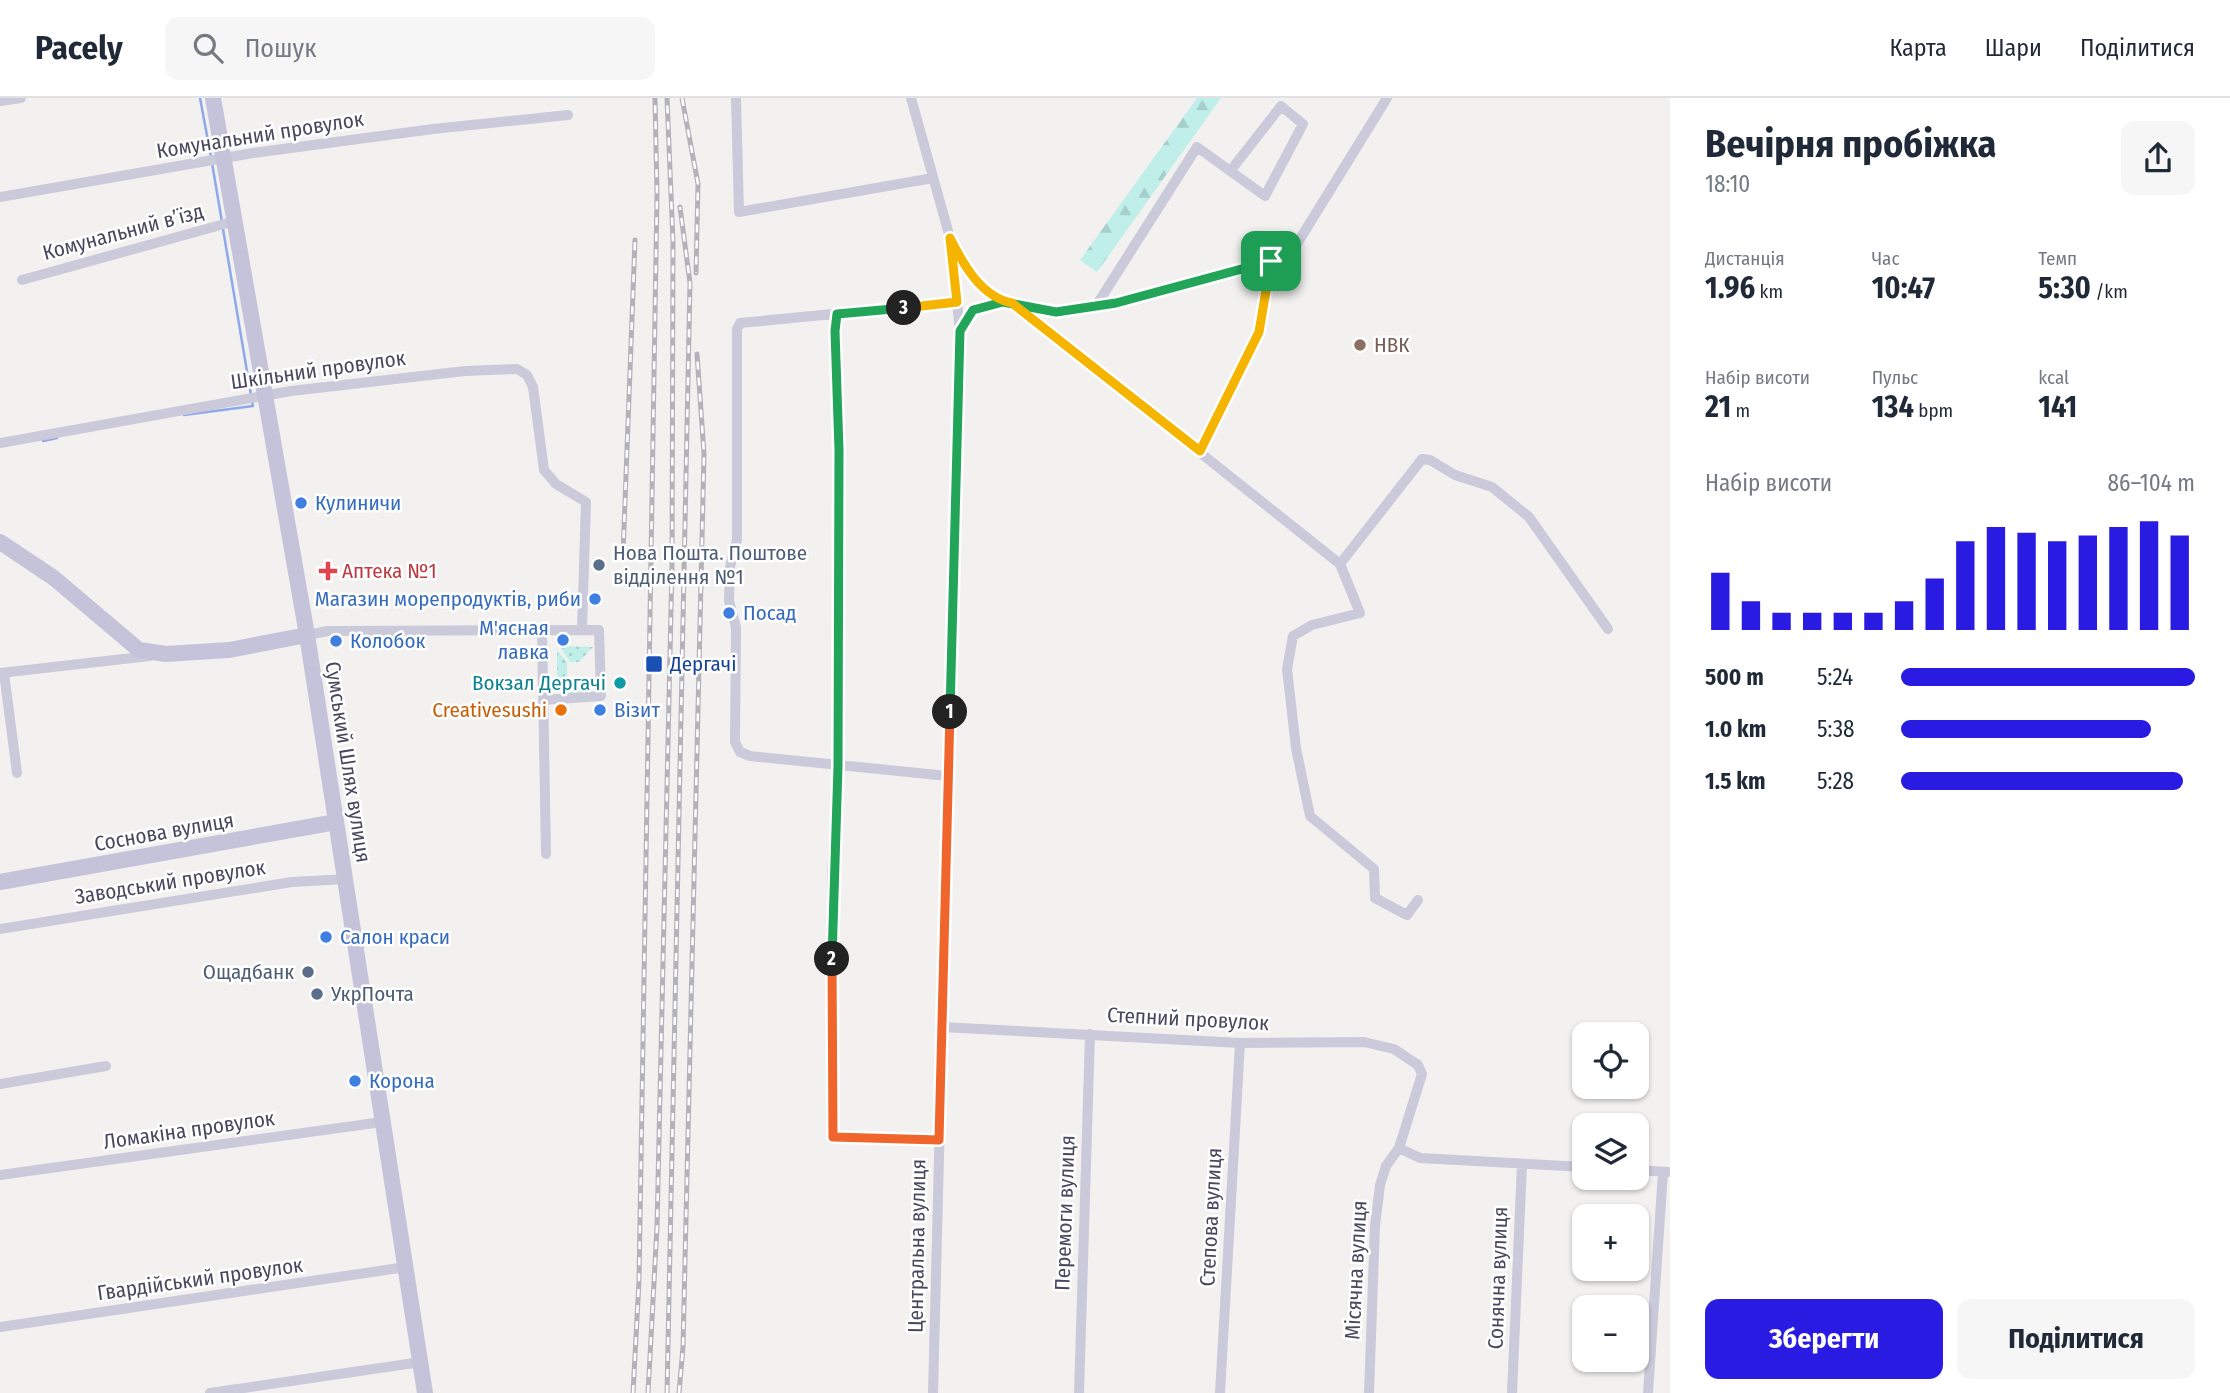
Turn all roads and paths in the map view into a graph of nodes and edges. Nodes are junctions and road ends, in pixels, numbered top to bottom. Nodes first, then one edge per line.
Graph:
1 (21, 98) edge
2 (213, 98) edge
3 (736, 98) edge
4 (911, 98) edge
5 (1387, 98) edge
6 (0, 101) edge
7 (568, 115) dead end
8 (224, 159) junction
9 (1231, 170) junction
10 (933, 178) junction
11 (0, 197) edge
12 (235, 221) junction
13 (950, 238) junction
14 (1271, 261) junction
15 (22, 280) dead end
16 (957, 302) junction
17 (1008, 302) junction
18 (1096, 306) junction
19 (837, 314) junction
20 (960, 331) junction
21 (265, 396) junction
22 (0, 443) edge
23 (1200, 451) junction
24 (0, 542) edge
25 (1340, 564) junction
26 (1608, 629) dead end
27 (582, 630) junction
28 (542, 631) junction
29 (307, 635) junction
30 (166, 654) junction
31 (2, 673) edge
32 (543, 700) junction
33 (838, 766) junction
34 (17, 773) dead end
35 (948, 776) junction
36 (336, 822) junction
37 (546, 854) dead end
38 (346, 879) junction
39 (0, 882) edge
40 (1418, 900) dead end
41 (0, 929) edge
42 (942, 1027) junction
43 (1090, 1034) junction
44 (1240, 1043) junction
45 (106, 1066) dead end
46 (1422, 1074) joint
47 (0, 1084) edge
48 (382, 1122) junction
49 (939, 1140) junction
50 (1399, 1149) junction
51 (1522, 1164) junction
52 (1572, 1166) edge
53 (1666, 1172) edge
54 (0, 1175) edge
55 (406, 1267) junction
56 (0, 1327) edge
57 (421, 1362) junction
58 (210, 1393) edge
59 (425, 1393) edge
60 (933, 1393) edge
61 (1079, 1393) edge
62 (1220, 1393) edge
63 (1369, 1393) edge
64 (1512, 1393) edge
65 (1648, 1393) edge

1 - 6 street
2 - 8 main road, Сумський Шлях вулиця
3 - 10 street
4 - 10 street, Центральна вулиця
5 - 14 street
7 - 8 street, Комунальний провулок
8 - 11 street, Комунальний провулок
8 - 12 main road, Сумський Шлях вулиця
9 - 9 street
9 - 18 street
10 - 13 street, Центральна вулиця
12 - 15 street, Комунальний в’їзд
12 - 21 main road, Сумський Шлях вулиця
13 - 16 street, Центральна вулиця
13 - 17 street
14 - 18 street
14 - 23 street
16 - 19 street
16 - 20 street, Центральна вулиця
17 - 18 street
17 - 20 street
17 - 23 street
19 - 33 street
19 - 33 street
20 - 35 street, Центральна вулиця
21 - 22 street, Шкільний провулок
21 - 27 street, Шкільний провулок
21 - 29 main road, Сумський Шлях вулиця
23 - 25 street
24 - 30 main road
25 - 26 street
25 - 40 street
27 - 28 street
27 - 32 street
28 - 29 street
28 - 32 street
29 - 30 main road
29 - 36 main road, Сумський Шлях вулиця
30 - 31 street
31 - 34 street
32 - 37 street
33 - 35 street
33 - 49 street
35 - 42 street, Центральна вулиця
36 - 38 main road, Сумський Шлях вулиця
36 - 39 main road, Соснова вулиця
38 - 41 street, Заводський провулок
38 - 48 main road, Сумський Шлях вулиця
42 - 43 street, Степний провулок
42 - 49 street, Центральна вулиця
43 - 44 street, Степний провулок
43 - 61 street, Перемоги вулиця
44 - 46 street, Степний провулок
44 - 62 street, Степова вулиця
45 - 47 street
46 - 50 street, Місячна вулиця
48 - 54 street, Ломакіна провулок
48 - 55 main road, Сумський Шлях вулиця
49 - 60 street, Центральна вулиця
50 - 51 street
50 - 63 street, Місячна вулиця
51 - 52 street
51 - 64 street, Сонячна вулиця
53 - 65 street
55 - 56 street, Гвардійський провулок
55 - 57 main road, Сумський Шлях вулиця
57 - 58 street
57 - 59 main road, Сумський Шлях вулиця

